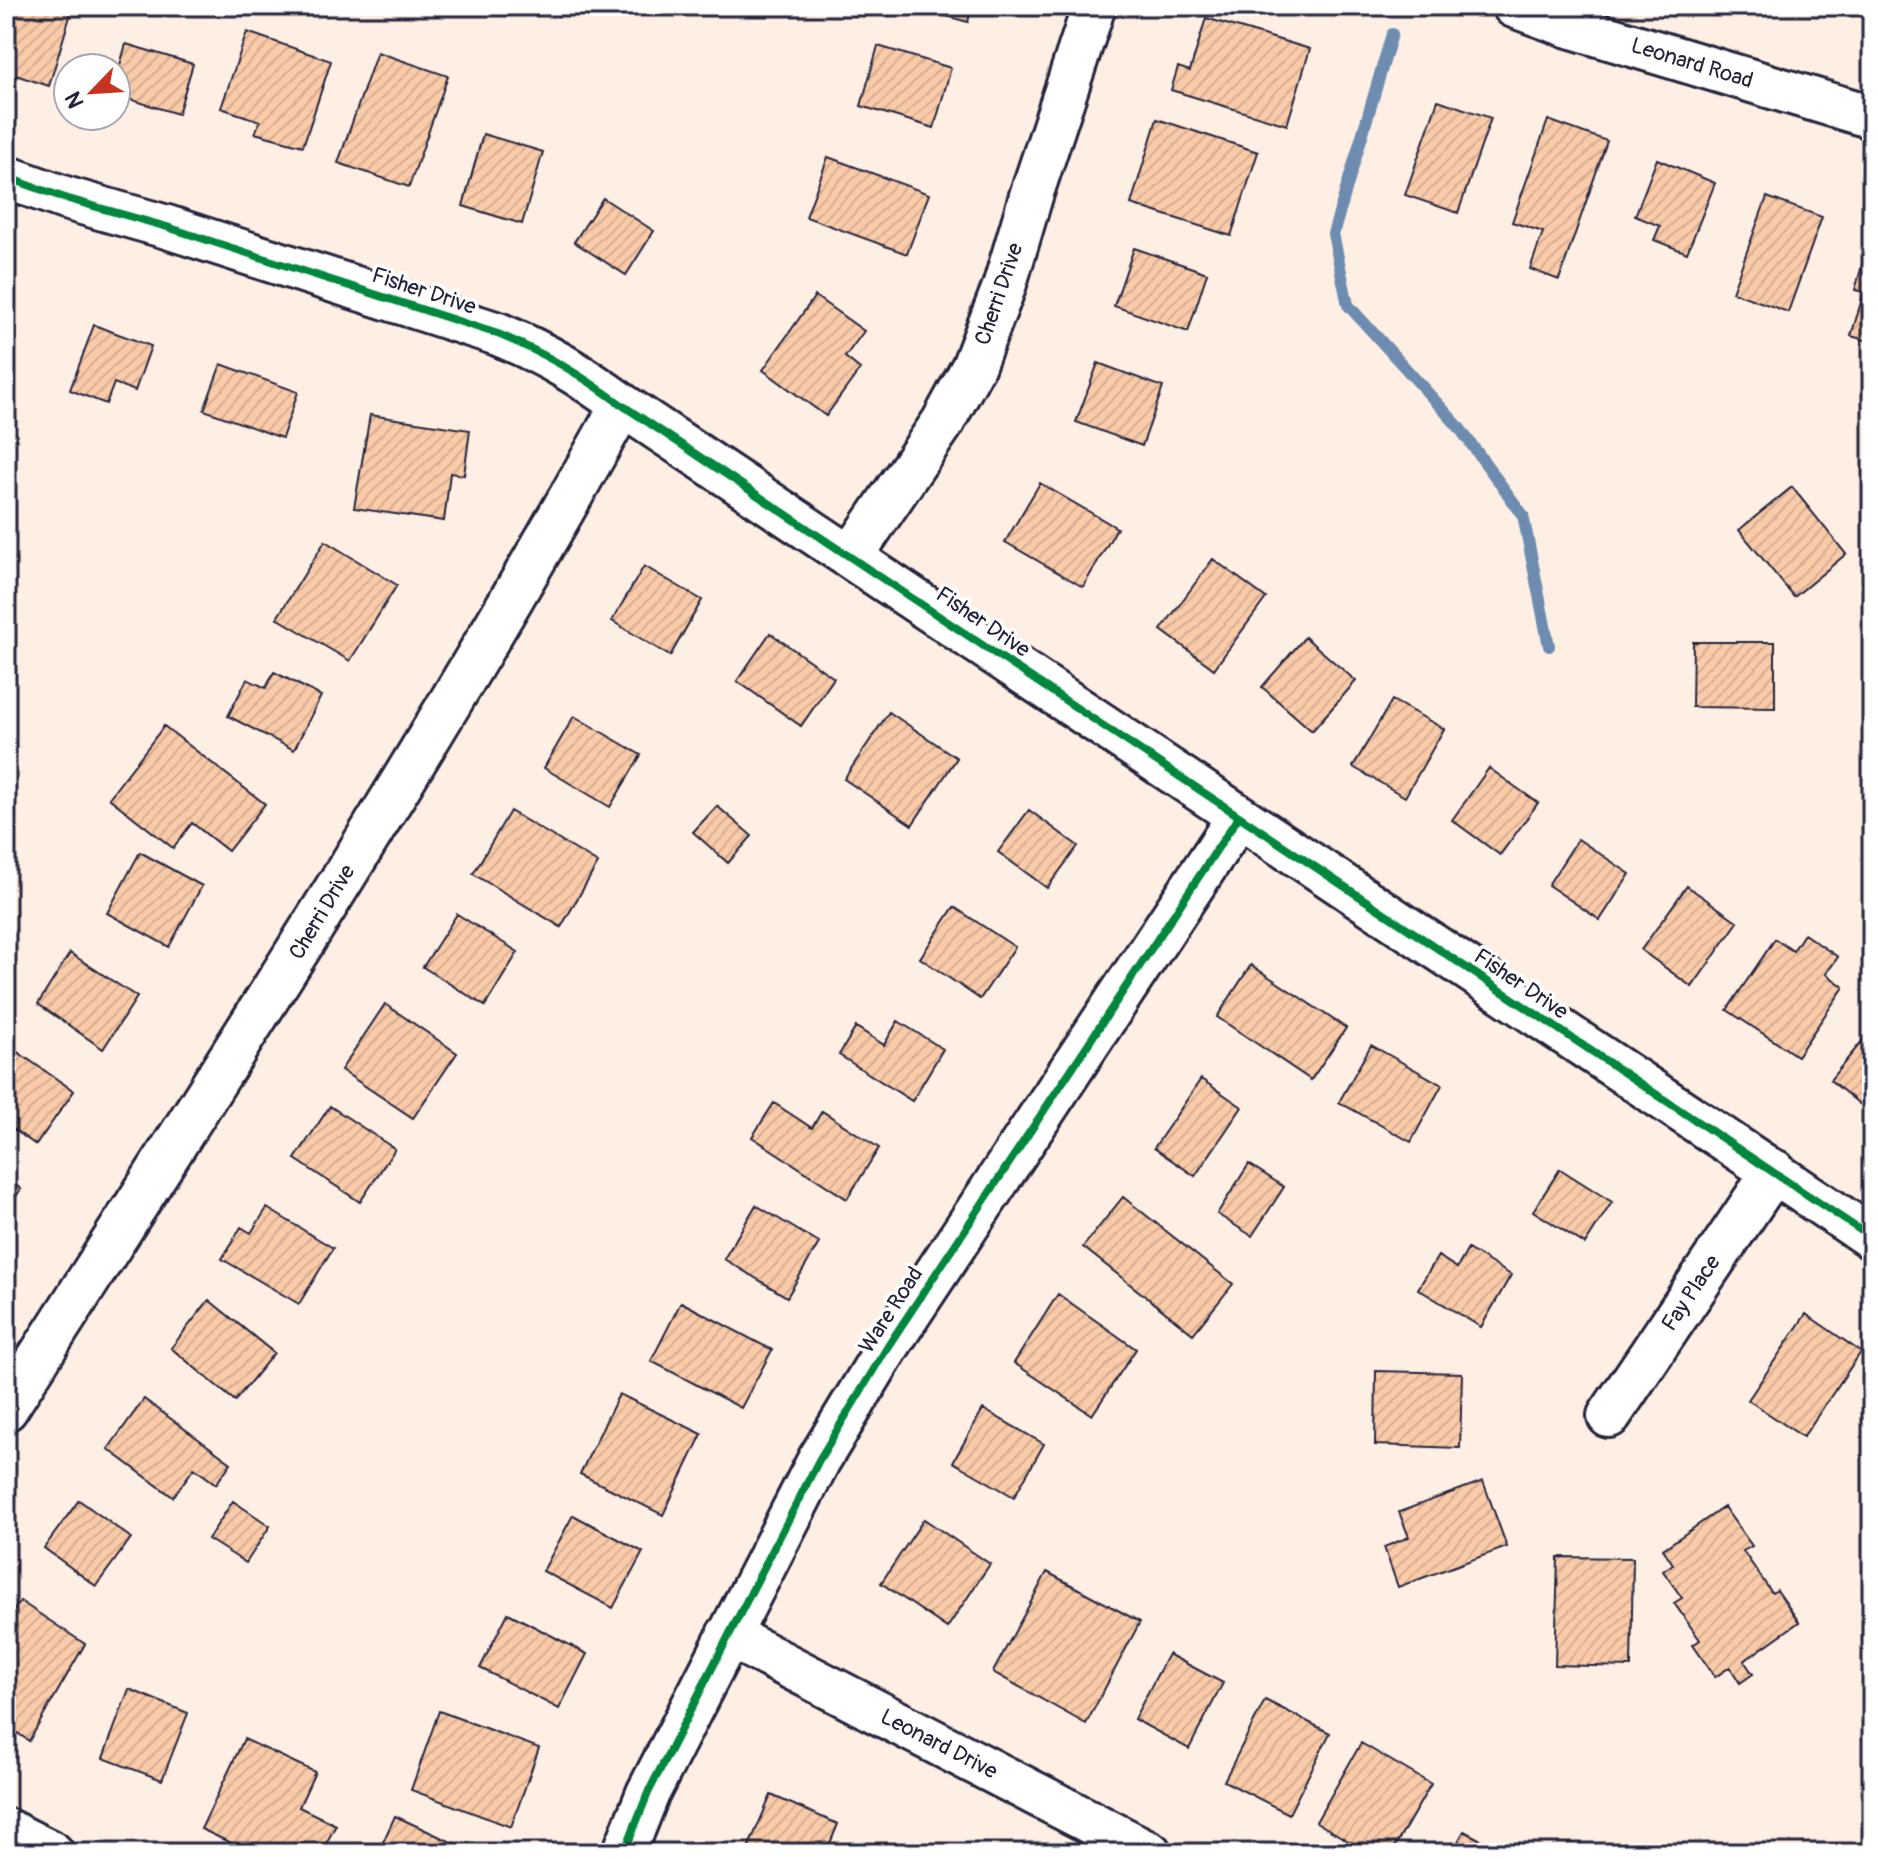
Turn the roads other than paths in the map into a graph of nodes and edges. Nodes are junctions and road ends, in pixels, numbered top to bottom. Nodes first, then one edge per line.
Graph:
1 (1094, 6) edge
2 (1514, 6) edge
3 (1572, 16) edge
4 (1872, 117) edge
5 (6, 177) edge
6 (622, 405) junction
7 (851, 557) junction
8 (1239, 816) junction
9 (1774, 1171) junction
10 (1872, 1238) edge
11 (6, 1409) edge
12 (1609, 1416) dead end
13 (728, 1635) junction
14 (6, 1830) edge
15 (52, 1853) edge
16 (624, 1853) edge
17 (1150, 1853) edge

1 - 7 street, Cherri Drive
2 - 3 street, Leonard Road
3 - 4 street, Leonard Road
5 - 6 street, Fisher Drive
6 - 7 street, Fisher Drive
6 - 11 street, Cherri Drive
7 - 8 street, Fisher Drive
8 - 9 street, Fisher Drive
8 - 13 street, Ware Road
9 - 10 street, Fisher Drive
9 - 12 street, Fay Place
13 - 16 street, Ware Road
13 - 17 street, Leonard Drive
14 - 15 street

